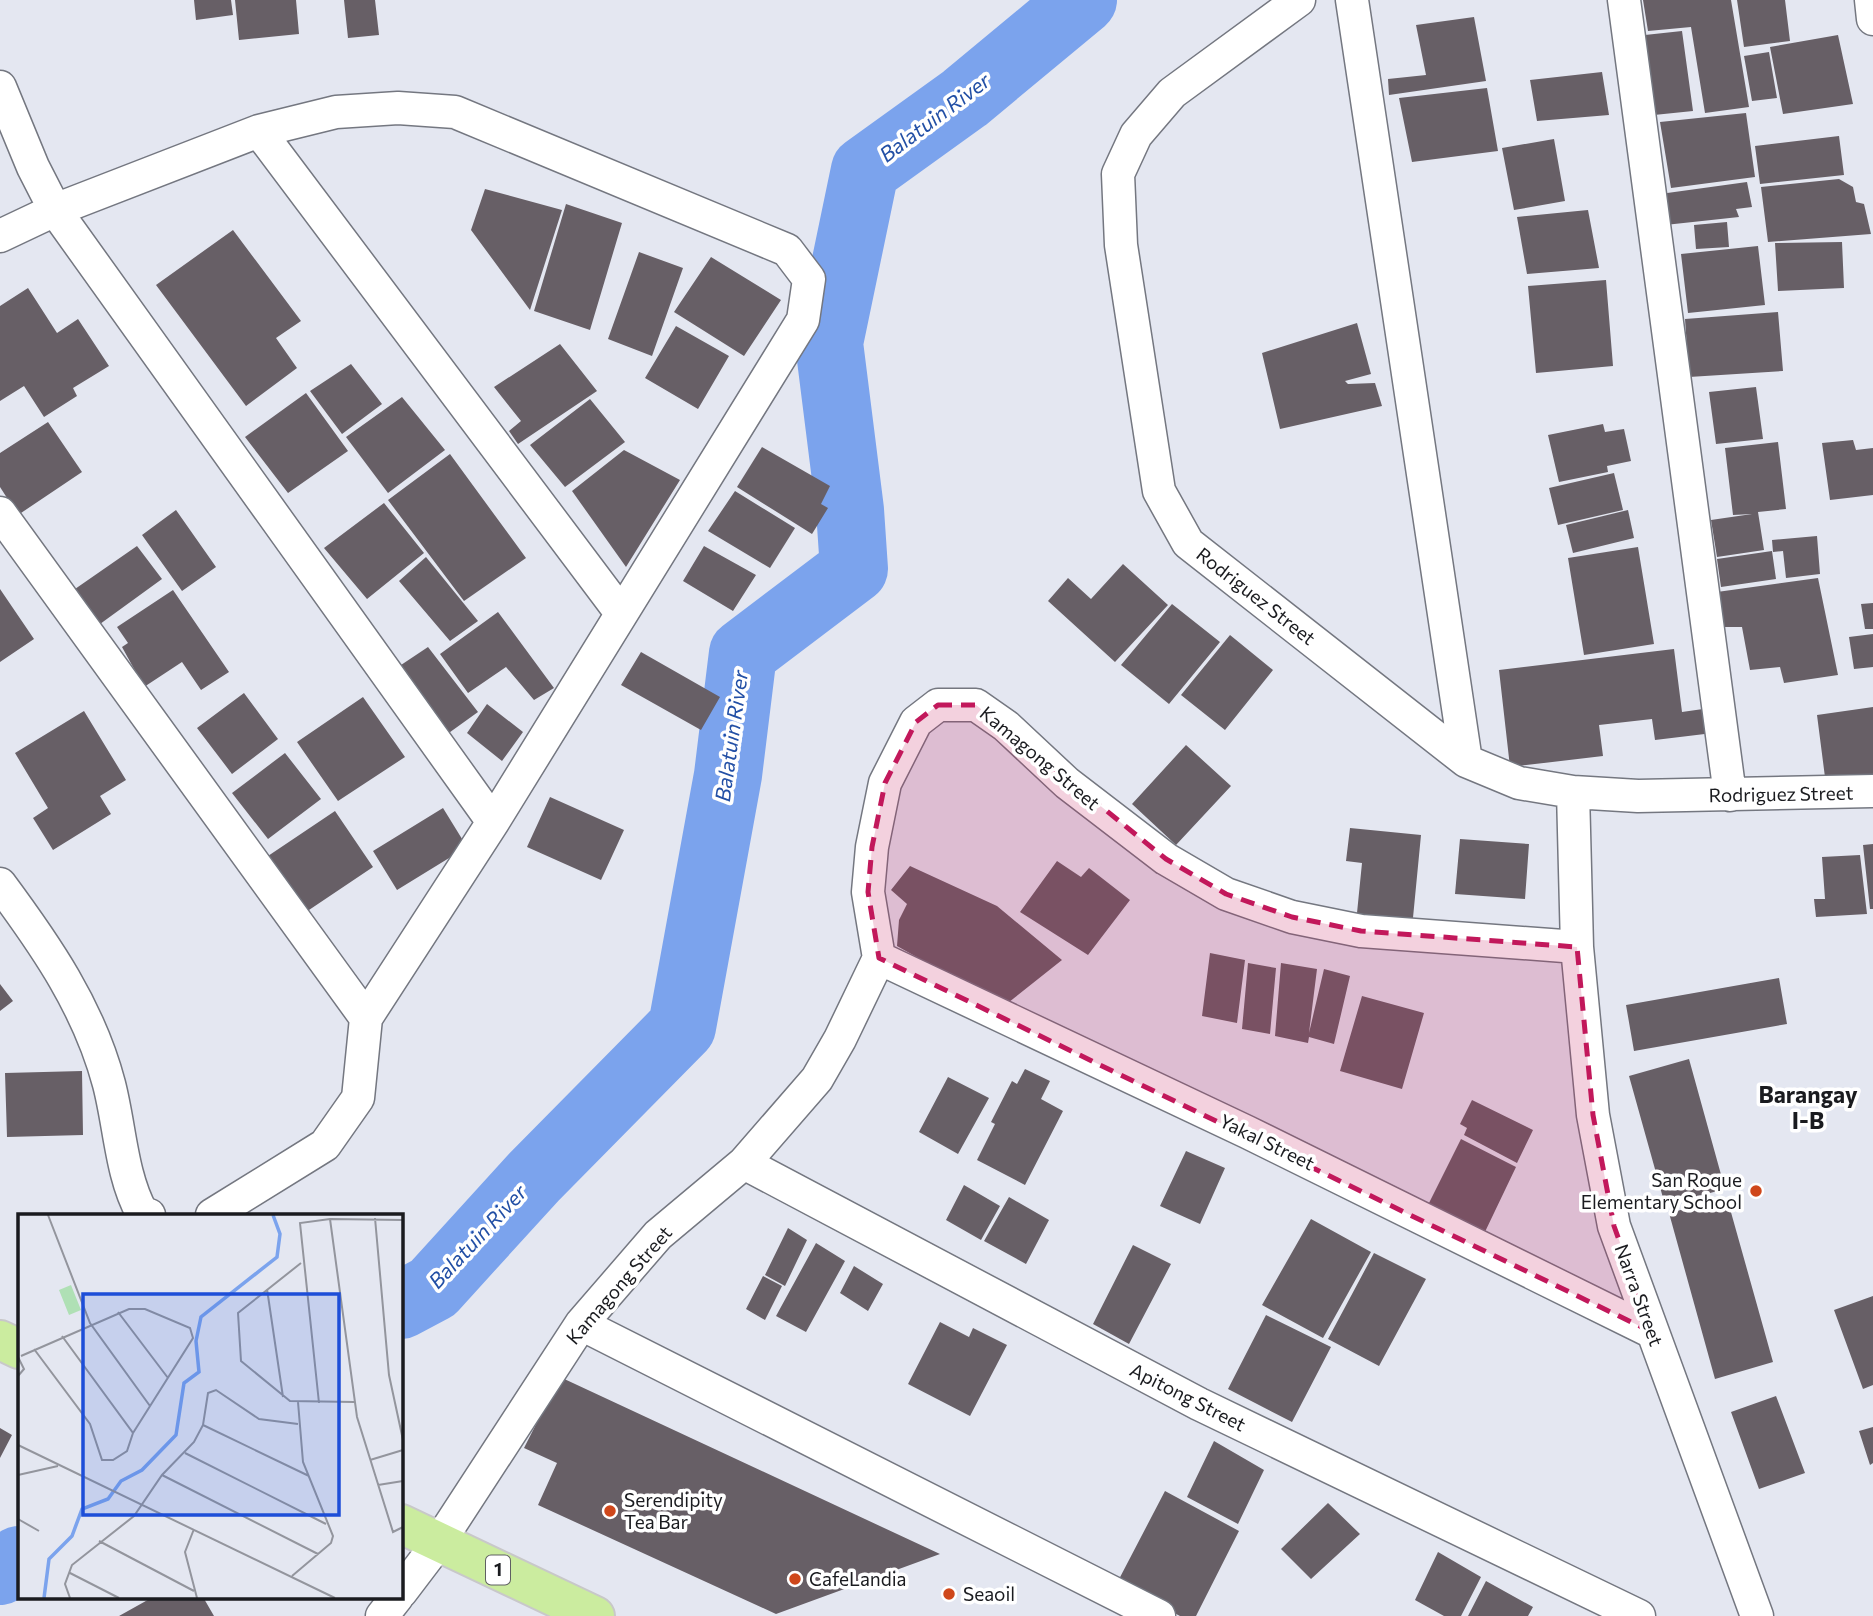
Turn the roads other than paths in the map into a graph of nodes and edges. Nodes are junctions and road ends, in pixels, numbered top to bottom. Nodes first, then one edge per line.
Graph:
1 (1299, 0) edge
2 (1352, 0) edge
3 (1624, 0) edge
4 (1871, 0) edge
5 (1873, 19) edge
6 (0, 87) edge
7 (258, 131) junction
8 (55, 210) junction
9 (0, 236) edge
10 (0, 513) edge
11 (621, 613) junction
12 (1466, 761) junction
13 (1873, 791) edge
14 (1573, 792) junction
15 (1730, 795) junction
16 (493, 822) junction
17 (0, 884) edge
18 (1577, 947) junction
19 (879, 958) junction
20 (366, 1018) junction
21 (744, 1163) junction
22 (146, 1214) edge
23 (219, 1214) edge
24 (581, 1324) junction
25 (1652, 1332) junction
26 (0, 1340) edge
27 (18, 1349) edge
28 (402, 1524) edge
29 (439, 1542) junction
30 (402, 1590) edge
31 (396, 1598) edge
32 (382, 1616) edge
33 (595, 1616) edge
34 (1159, 1616) edge
35 (1639, 1616) edge
36 (1757, 1616) edge

1 - 12 street, Rodriguez Street
2 - 12 street
3 - 15 street
4 - 5 street
6 - 8 street
7 - 8 street
7 - 11 street
7 - 11 street
8 - 9 street
8 - 16 street
10 - 20 street
11 - 16 street
12 - 14 street, Rodriguez Street
13 - 15 street, Rodriguez Street
14 - 15 street, Rodriguez Street
14 - 18 street, Narra Street
16 - 20 street
17 - 22 street
18 - 19 street, Kamagong Street
18 - 25 street, Narra Street
19 - 21 street, Kamagong Street
19 - 25 street, Yakal Street
20 - 23 street
21 - 24 street, Kamagong Street
21 - 35 street, Apitong Street
24 - 29 street, Kamagong Street
24 - 34 street
25 - 36 street, Narra Street
26 - 27 main road
28 - 29 main road, 1
29 - 30 street, Kamagong Street
29 - 33 main road, 1
31 - 32 street

